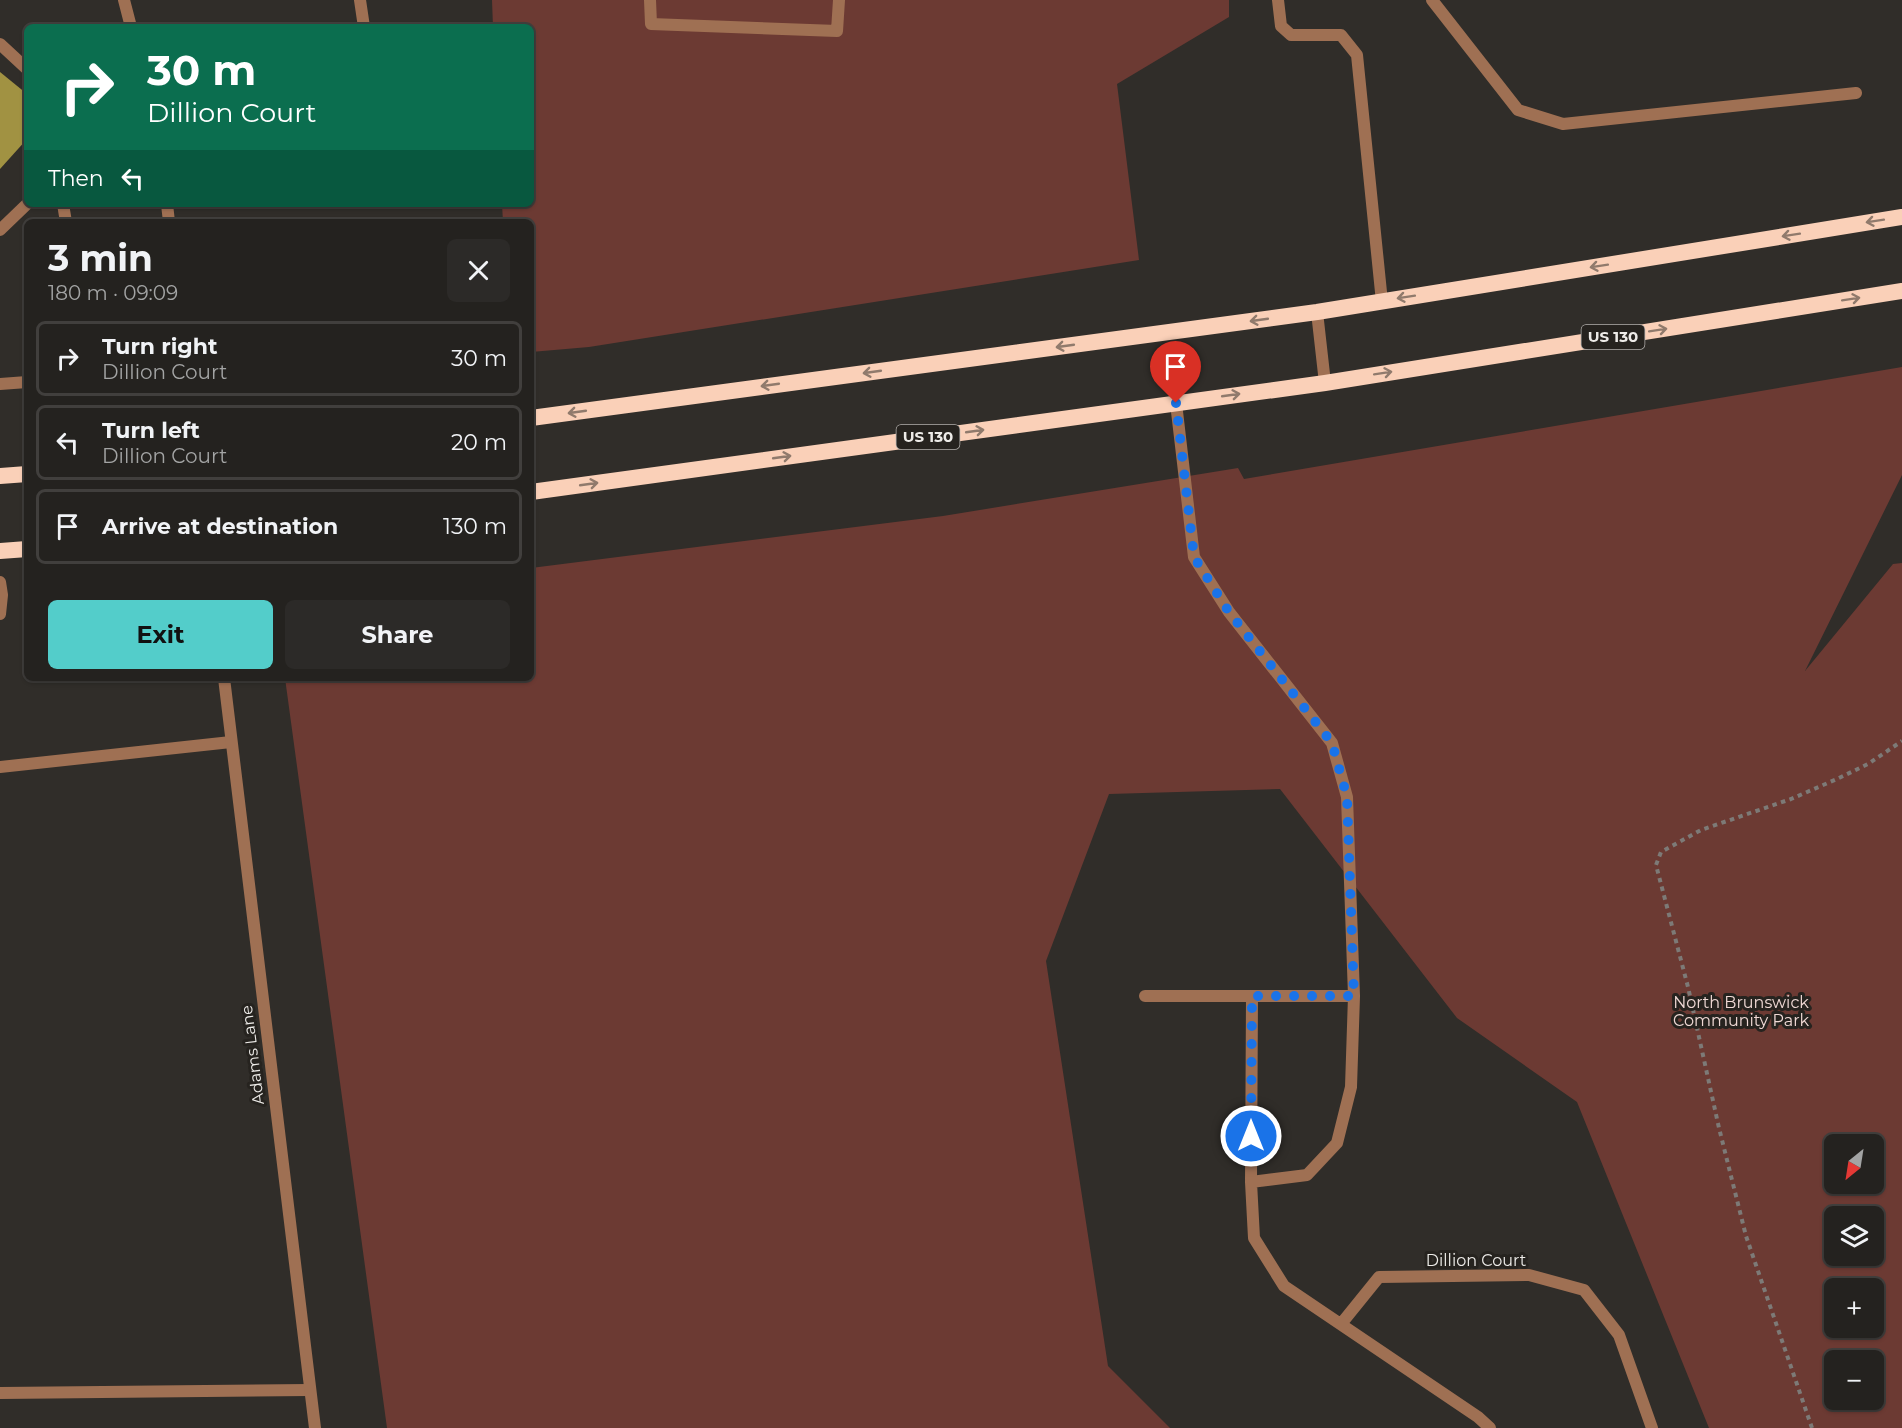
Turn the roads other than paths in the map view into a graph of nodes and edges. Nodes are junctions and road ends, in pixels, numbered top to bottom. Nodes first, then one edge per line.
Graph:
1 (124, 0) edge
2 (360, 0) edge
3 (650, 0) edge
4 (839, 0) edge
5 (1278, 0) edge
6 (1432, 0) edge
7 (130, 24) edge
8 (364, 24) edge
9 (0, 44) edge
10 (24, 66) edge
11 (1856, 93) dead end
12 (24, 207) edge
13 (1902, 217) edge
14 (0, 230) edge
15 (1902, 291) edge
16 (1382, 302) junction
17 (1317, 312) junction
18 (24, 382) edge
19 (1325, 383) junction
20 (0, 384) edge
21 (1176, 403) junction
22 (534, 418) edge
23 (24, 474) edge
24 (0, 476) edge
25 (534, 492) edge
26 (24, 549) edge
27 (0, 551) edge
28 (0, 582) edge
29 (0, 614) edge
30 (224, 681) edge
31 (231, 742) junction
32 (0, 766) edge
33 (1145, 996) dead end
34 (1252, 996) junction
35 (1354, 996) junction
36 (1251, 1182) junction
37 (1341, 1324) junction
38 (309, 1390) junction
39 (0, 1393) edge
40 (315, 1428) edge
41 (1490, 1428) edge
42 (1652, 1428) edge

1 - 7 street
2 - 8 street
3 - 4 street
5 - 16 street
6 - 11 street
9 - 10 street
12 - 14 street
13 -> 16 highway
19 -> 15 highway, US 130
16 - 17 highway
17 - 19 street
17 -> 22 highway
18 - 20 street
21 -> 19 highway, US 130
25 -> 21 highway, US 130
21 - 35 street
23 - 24 highway
26 - 27 highway
28 - 29 street
30 - 31 street, Adams Lane
31 - 32 street
31 - 38 street, Adams Lane
33 - 34 street
34 - 35 street
34 - 36 street
35 - 36 street
36 - 37 street
37 - 41 street
37 - 42 street, Dillion Court
38 - 39 street
38 - 40 street, Adams Lane

